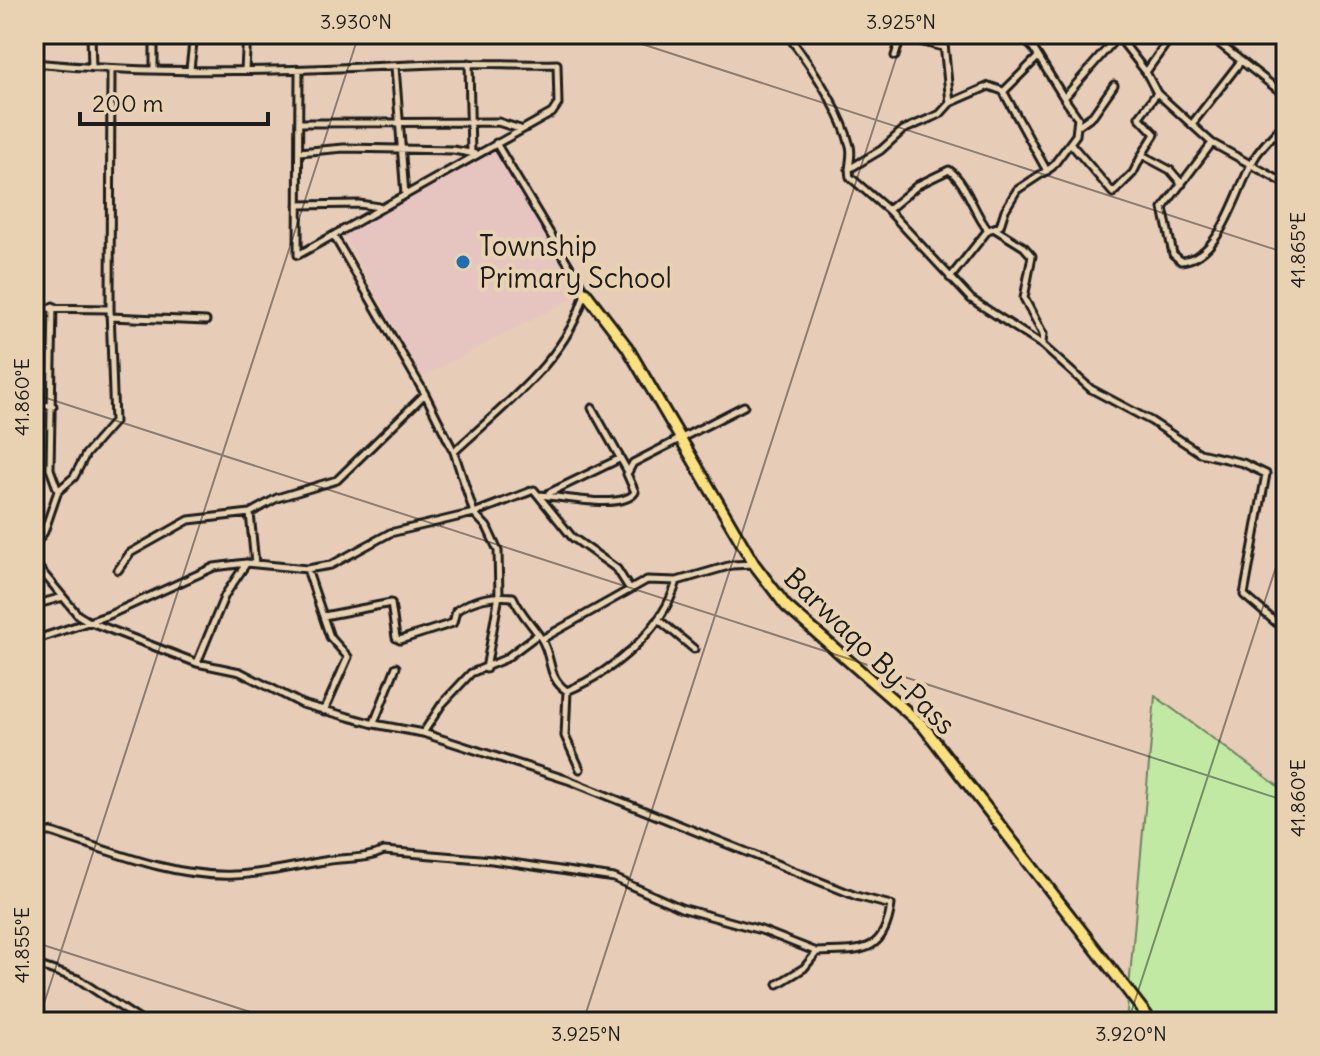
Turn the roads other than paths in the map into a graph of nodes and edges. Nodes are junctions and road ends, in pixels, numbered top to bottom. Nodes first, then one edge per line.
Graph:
1 (91, 34) edge
2 (154, 34) edge
3 (194, 34) edge
4 (257, 34) edge
5 (787, 34) edge
6 (800, 34) edge
7 (892, 34) edge
8 (943, 34) edge
9 (1019, 34) edge
10 (1173, 34) edge
11 (1207, 34) edge
12 (1230, 34) edge
13 (1117, 35) edge
14 (247, 36) edge
15 (901, 37) junction
16 (910, 37) edge
17 (793, 43) junction
18 (1225, 45) junction
19 (943, 47) junction
20 (895, 56) dead end
21 (1037, 58) junction
22 (1241, 61) junction
23 (34, 63) edge
24 (469, 63) junction
25 (395, 67) junction
26 (92, 68) junction
27 (111, 69) junction
28 (154, 69) junction
29 (190, 69) junction
30 (245, 70) junction
31 (299, 71) junction
32 (1146, 72) junction
33 (1114, 85) dead end
34 (1003, 91) junction
35 (1157, 93) junction
36 (1286, 96) edge
37 (1064, 98) junction
38 (950, 103) junction
39 (299, 123) junction
40 (471, 123) junction
41 (398, 124) junction
42 (1192, 124) junction
43 (1078, 125) junction
44 (522, 129) junction
45 (1278, 130) dead end
46 (496, 143) junction
47 (1212, 143) junction
48 (1071, 144) junction
49 (400, 150) junction
50 (299, 152) junction
51 (474, 154) junction
52 (1142, 155) junction
53 (1251, 167) junction
54 (848, 169) junction
55 (1047, 171) junction
56 (1182, 184) junction
57 (1286, 184) edge
58 (405, 195) junction
59 (298, 205) junction
60 (380, 208) junction
61 (888, 210) junction
62 (991, 229) junction
63 (334, 236) junction
64 (950, 278) junction
65 (585, 292) junction
66 (53, 306) junction
67 (34, 308) edge
68 (110, 309) junction
69 (110, 317) junction
70 (206, 321) dead end
71 (1042, 345) junction
72 (425, 394) junction
73 (34, 405) edge
74 (53, 406) junction
75 (744, 406) dead end
76 (592, 408) dead end
77 (680, 438) junction
78 (454, 452) junction
79 (619, 459) junction
80 (627, 470) junction
81 (58, 491) junction
82 (541, 495) junction
83 (250, 513) junction
84 (474, 513) junction
85 (34, 546) edge
86 (34, 562) edge
87 (246, 563) junction
88 (255, 564) junction
89 (754, 564) junction
90 (307, 569) junction
91 (118, 570) dead end
92 (677, 581) junction
93 (629, 588) junction
94 (499, 595) junction
95 (63, 597) junction
96 (34, 605) edge
97 (324, 616) junction
98 (658, 619) junction
99 (88, 621) junction
100 (1286, 631) edge
101 (539, 637) junction
102 (34, 640) edge
103 (694, 649) dead end
104 (197, 663) junction
105 (396, 667) dead end
106 (486, 669) junction
107 (567, 691) junction
108 (324, 711) junction
109 (374, 724) junction
110 (423, 733) junction
111 (580, 769) dead end
112 (34, 832) edge
113 (817, 952) junction
114 (34, 964) edge
115 (778, 984) dead end
116 (143, 1022) edge
117 (1152, 1022) edge

1 - 26 street
2 - 28 street
3 - 29 street
4 - 14 street
5 - 17 street
6 - 17 street
7 - 15 street
8 - 19 street
9 - 21 street
10 - 32 street
11 - 18 street
12 - 18 street
13 - 32 street
13 - 37 street
14 - 30 street
15 - 16 street
15 - 20 street
16 - 19 street
17 - 54 street
18 - 22 street
19 - 38 street
21 - 34 street
21 - 37 street
22 - 36 street
22 - 42 street
23 - 26 street
24 - 25 street
24 - 40 street
24 - 44 street
25 - 31 street
25 - 41 street
26 - 27 street
27 - 28 street
27 - 68 street
28 - 29 street
29 - 30 street
30 - 31 street
31 - 39 street
32 - 35 street
33 - 43 street
34 - 38 street
34 - 55 street
35 - 42 street
35 - 52 street
37 - 43 street
38 - 54 street
39 - 41 street
39 - 50 street
40 - 41 street
40 - 44 street
40 - 51 street
41 - 49 street
42 - 47 street
43 - 48 street
44 - 46 street
45 - 53 street
46 - 51 street
46 - 65 street
47 - 53 street
47 - 56 street
48 - 52 street
48 - 55 street
49 - 50 street
49 - 51 street
49 - 58 street
50 - 59 street
51 - 58 street
52 - 56 street
53 - 56 street
53 - 57 street
54 - 61 street
55 - 62 street
58 - 60 street
59 - 60 street
59 - 63 street
60 - 63 street
61 - 62 street
61 - 64 street
62 - 64 street
62 - 71 street
63 - 72 street
64 - 71 street
65 - 77 highway, Barwaqo By-Pass
65 - 78 street
66 - 67 street
66 - 68 street
66 - 74 street
68 - 69 street
69 - 70 street
69 - 81 street
71 - 100 street
72 - 78 street
72 - 83 street
73 - 74 street
74 - 81 street
75 - 77 street
76 - 79 street
77 - 80 street
77 - 89 highway, Barwaqo By-Pass
78 - 84 street
79 - 80 street
79 - 82 street
80 - 82 street
81 - 85 street
82 - 84 street
82 - 93 street
83 - 88 street
83 - 91 street
84 - 90 street
84 - 94 street
86 - 95 street
87 - 88 street
87 - 99 street
87 - 104 street
88 - 90 street
89 - 92 street
89 - 117 highway, Barwaqo By-Pass
90 - 97 street
92 - 93 street
92 - 98 street
93 - 101 street
94 - 97 street
94 - 101 street
94 - 106 street
95 - 96 street
95 - 99 street
97 - 108 street
98 - 103 street
98 - 107 street
99 - 102 street
99 - 104 street
101 - 106 street
101 - 107 street
104 - 108 street
105 - 109 street
106 - 110 street
107 - 111 street
108 - 109 street
109 - 110 street
110 - 113 street
112 - 113 street
113 - 115 street
114 - 116 street

